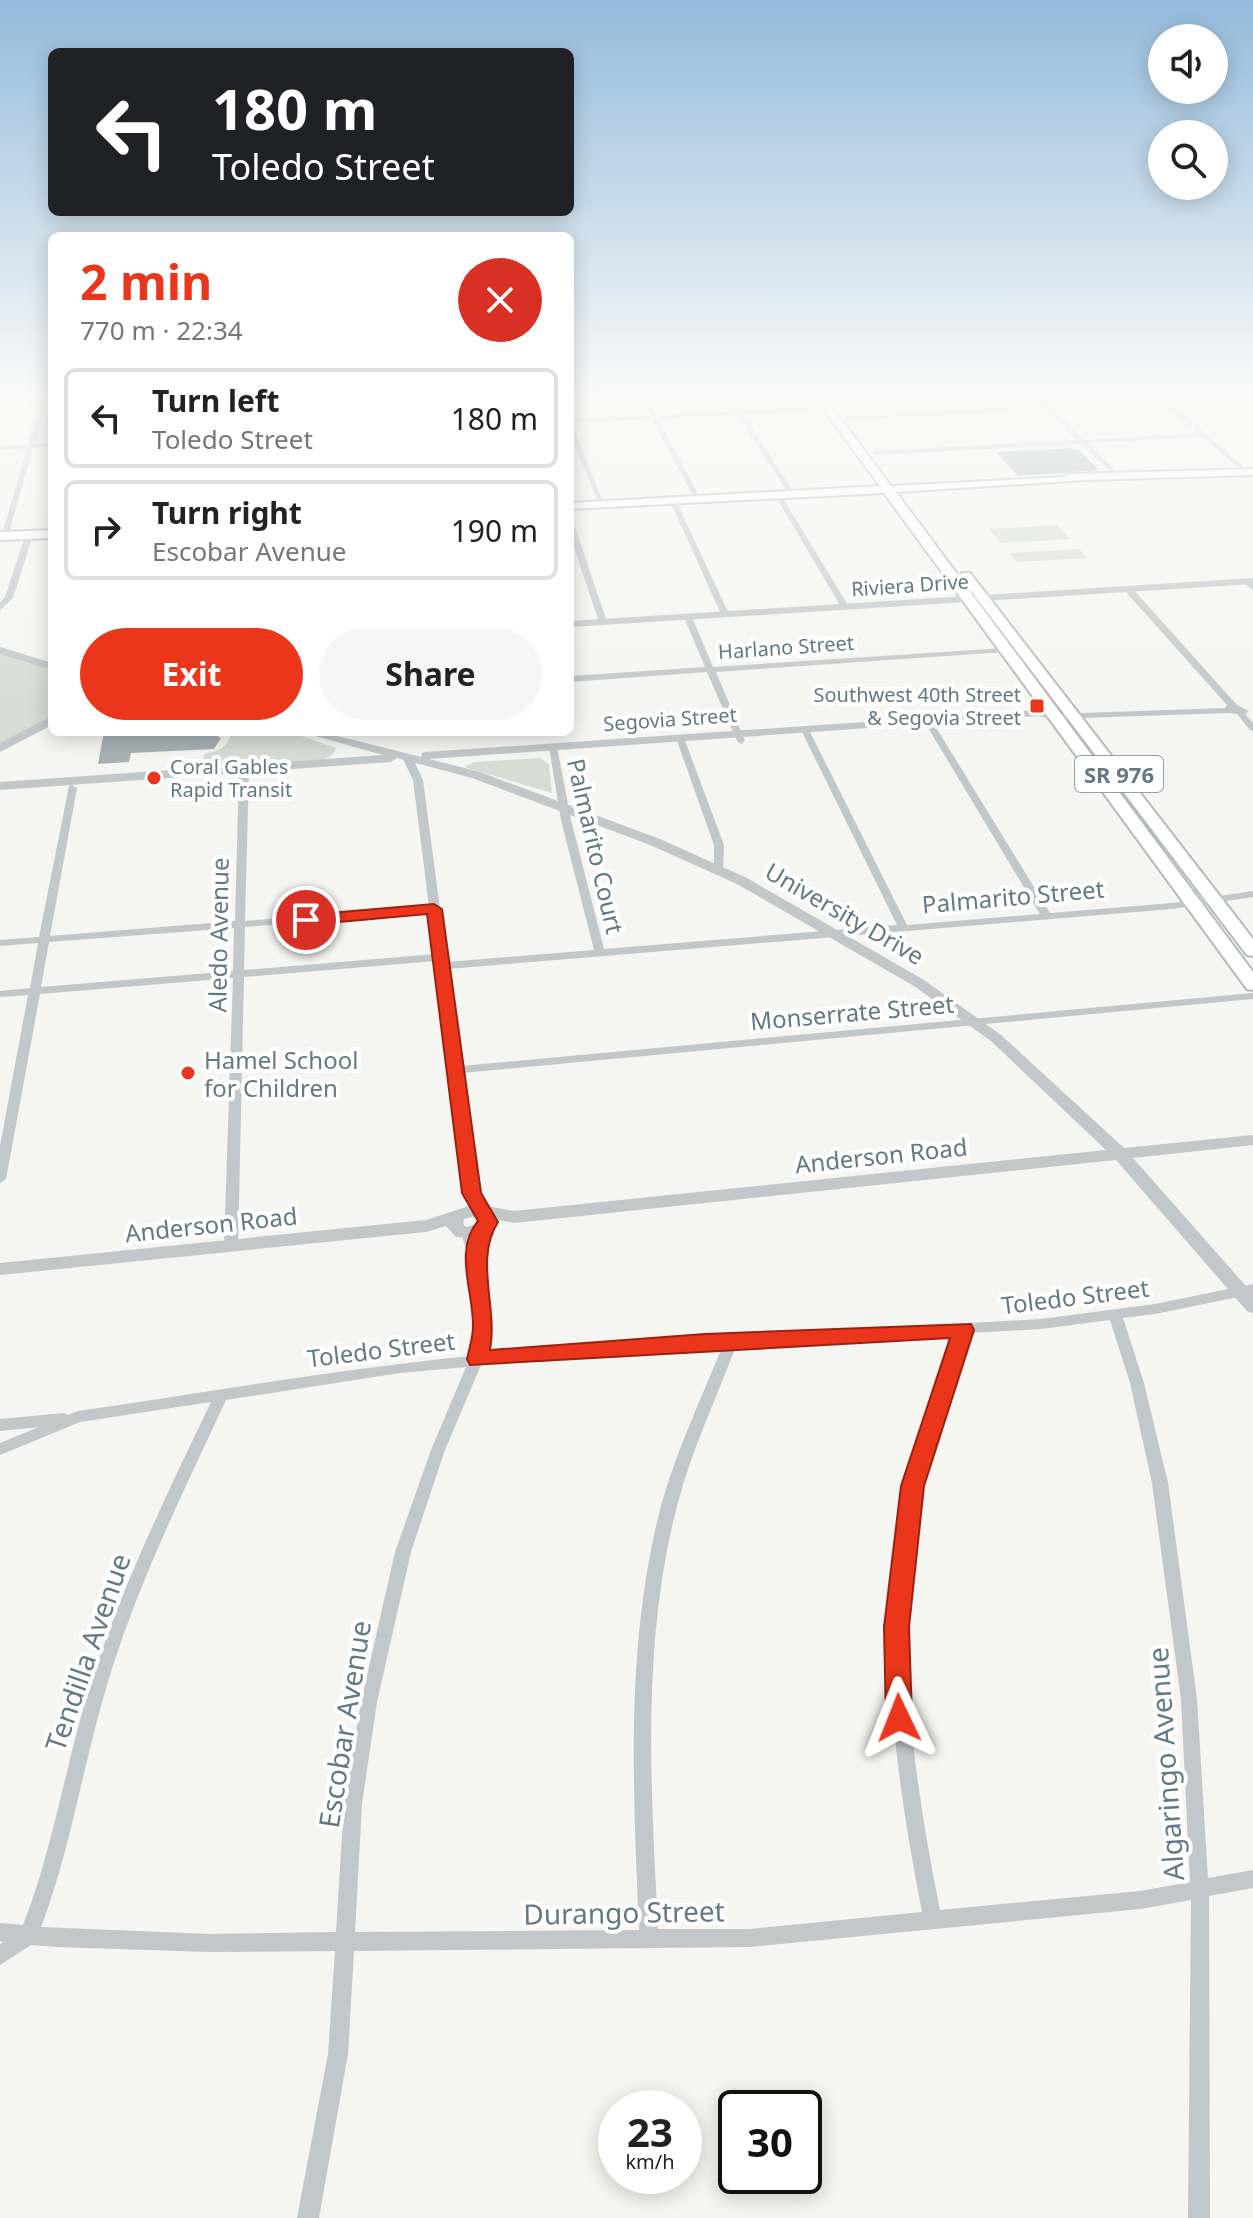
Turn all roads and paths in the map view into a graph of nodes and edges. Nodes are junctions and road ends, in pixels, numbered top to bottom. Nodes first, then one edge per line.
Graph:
1 (14, 499) edge
2 (600, 499) edge
3 (722, 499) edge
4 (780, 499) edge
5 (900, 499) edge
6 (698, 500) joint
7 (673, 501) junction
8 (602, 504) junction
9 (574, 506) edge
10 (48, 534) edge
11 (29, 535) junction
12 (2, 536) edge
13 (574, 536) edge
14 (1251, 584) edge
15 (1128, 589) junction
16 (976, 599) junction
17 (845, 607) junction
18 (0, 608) edge
19 (725, 614) junction
20 (688, 617) junction
21 (603, 622) junction
22 (574, 624) edge
23 (0, 650) edge
24 (1005, 650) junction
25 (48, 666) edge
26 (711, 670) junction
27 (574, 679) edge
28 (1240, 709) edge
29 (1055, 717) junction
30 (1076, 717) junction
31 (48, 722) edge
32 (930, 724) junction
33 (1253, 728) edge
34 (807, 733) junction
35 (342, 736) edge
36 (740, 738) junction
37 (681, 742) junction
38 (0, 748) edge
39 (554, 751) junction
40 (409, 761) junction
41 (324, 763) junction
42 (431, 763) junction
43 (244, 772) junction
44 (0, 786) edge
45 (72, 788) junction
46 (0, 793) edge
47 (564, 806) junction
48 (719, 869) junction
49 (1253, 894) edge
50 (1216, 901) junction
51 (1193, 904) junction
52 (434, 909) junction
53 (1047, 916) junction
54 (240, 926) junction
55 (903, 927) junction
56 (835, 933) junction
57 (45, 939) junction
58 (0, 943) edge
59 (1253, 951) edge
60 (600, 953) junction
61 (441, 961) junction
62 (239, 974) junction
63 (1253, 985) edge
64 (35, 991) junction
65 (0, 994) edge
66 (1253, 996) edge
67 (977, 1022) junction
68 (454, 1070) junction
69 (1253, 1140) edge
70 (1120, 1154) junction
71 (0, 1179) edge
72 (472, 1222) junction
73 (231, 1246) junction
74 (0, 1269) edge
75 (1249, 1296) edge
76 (1115, 1315) junction
77 (964, 1330) junction
78 (731, 1341) junction
79 (478, 1359) junction
80 (222, 1394) junction
81 (78, 1417) junction
82 (0, 1425) edge
83 (0, 1449) edge
84 (1253, 1879) edge
85 (1200, 1890) junction
86 (933, 1920) junction
87 (0, 1932) edge
88 (29, 1935) junction
89 (649, 1940) junction
90 (345, 1941) junction
91 (0, 1955) edge
92 (308, 2218) edge
93 (1199, 2218) edge

1 - 12 street
2 - 8 street
3 - 6 main road
4 - 17 street
5 - 16 main road, SR 976
6 - 7 main road
7 - 8 main road
7 - 19 street
8 - 9 main road
10 - 11 main road
11 - 12 main road
11 - 18 street
13 - 21 street
14 - 15 street, Riviera Drive
15 - 16 street, Riviera Drive
15 - 28 street
16 - 17 street, Riviera Drive
16 - 24 main road, SR 976
16 - 30 main road, SR 976
17 - 19 street, Riviera Drive
19 - 20 street, Riviera Drive
20 - 21 street, Riviera Drive
20 - 26 street
21 - 22 street, Riviera Drive
23 - 25 street
24 - 26 street, Harlano Street
24 - 29 main road, SR 976
26 - 27 street, Harlano Street
26 - 36 street
28 - 30 street, Segovia Street
28 - 33 street
29 - 30 street, Segovia Street
29 - 32 street, Segovia Street
29 - 51 main road, SR 976
30 - 50 main road, SR 976
31 - 38 street
32 - 34 street, Segovia Street
32 - 53 street
34 - 36 street, Segovia Street
34 - 55 street
35 - 40 street, University Drive
35 - 41 street
36 - 37 street, Segovia Street
37 - 39 street, Segovia Street
37 - 48 street
39 - 40 street, Segovia Street
39 - 42 street, Segovia Street
39 - 47 street, Palmarito Court
40 - 41 street, Segovia Street
40 - 42 street, University Drive
40 - 43 street, Segovia Street
40 - 52 street, Escobar Avenue
41 - 43 street, Segovia Street
42 - 47 street, University Drive
43 - 44 street, Segovia Street
43 - 45 street, Segovia Street
43 - 54 street, Aledo Avenue
45 - 46 street, Segovia Street
45 - 57 street
47 - 48 street, University Drive
47 - 60 street, Palmarito Court
48 - 56 street, University Drive
49 - 50 street, Palmarito Street
50 - 51 street, Palmarito Street
50 - 59 main road, SR 976
51 - 53 street, Palmarito Street
51 - 63 main road, SR 976
52 - 54 street
52 - 61 street, Escobar Avenue
53 - 55 street, Palmarito Street
54 - 57 street
54 - 62 street, Aledo Avenue
55 - 56 street, Palmarito Street
56 - 60 street, Palmarito Street
56 - 67 street, University Drive
57 - 58 street
57 - 64 street
60 - 61 street, Palmarito Street
61 - 62 street, Palmarito Street
61 - 68 street, Escobar Avenue
62 - 64 street, Palmarito Street
62 - 73 street, Aledo Avenue
64 - 65 street, Palmarito Street
64 - 71 street
66 - 67 street, Monserrate Street
67 - 68 street, Monserrate Street
67 - 70 street, University Drive
68 - 72 street, Escobar Avenue
69 - 70 street, Anderson Road
70 - 72 street, Anderson Road
70 - 75 street, University Drive
72 - 73 street, Anderson Road
72 - 79 street, Escobar Avenue
73 - 74 street, Anderson Road
75 - 76 street, Toledo Street
76 - 77 street, Toledo Street
76 - 85 street, Algaringo Avenue
77 - 78 street, Toledo Street
77 - 86 street
78 - 79 street, Toledo Street
78 - 89 street
79 - 80 street, Toledo Street
79 - 90 street, Escobar Avenue
80 - 81 street, Toledo Street
80 - 88 street, Tendilla Avenue
81 - 82 street
81 - 83 street, Toledo Street
84 - 85 street, Durango Street
85 - 86 street, Durango Street
85 - 93 street, Algaringo Avenue
86 - 89 street, Durango Street
87 - 88 street, Durango Street
88 - 90 street, Durango Street
88 - 91 street
89 - 90 street, Durango Street
90 - 92 street, Escobar Avenue

